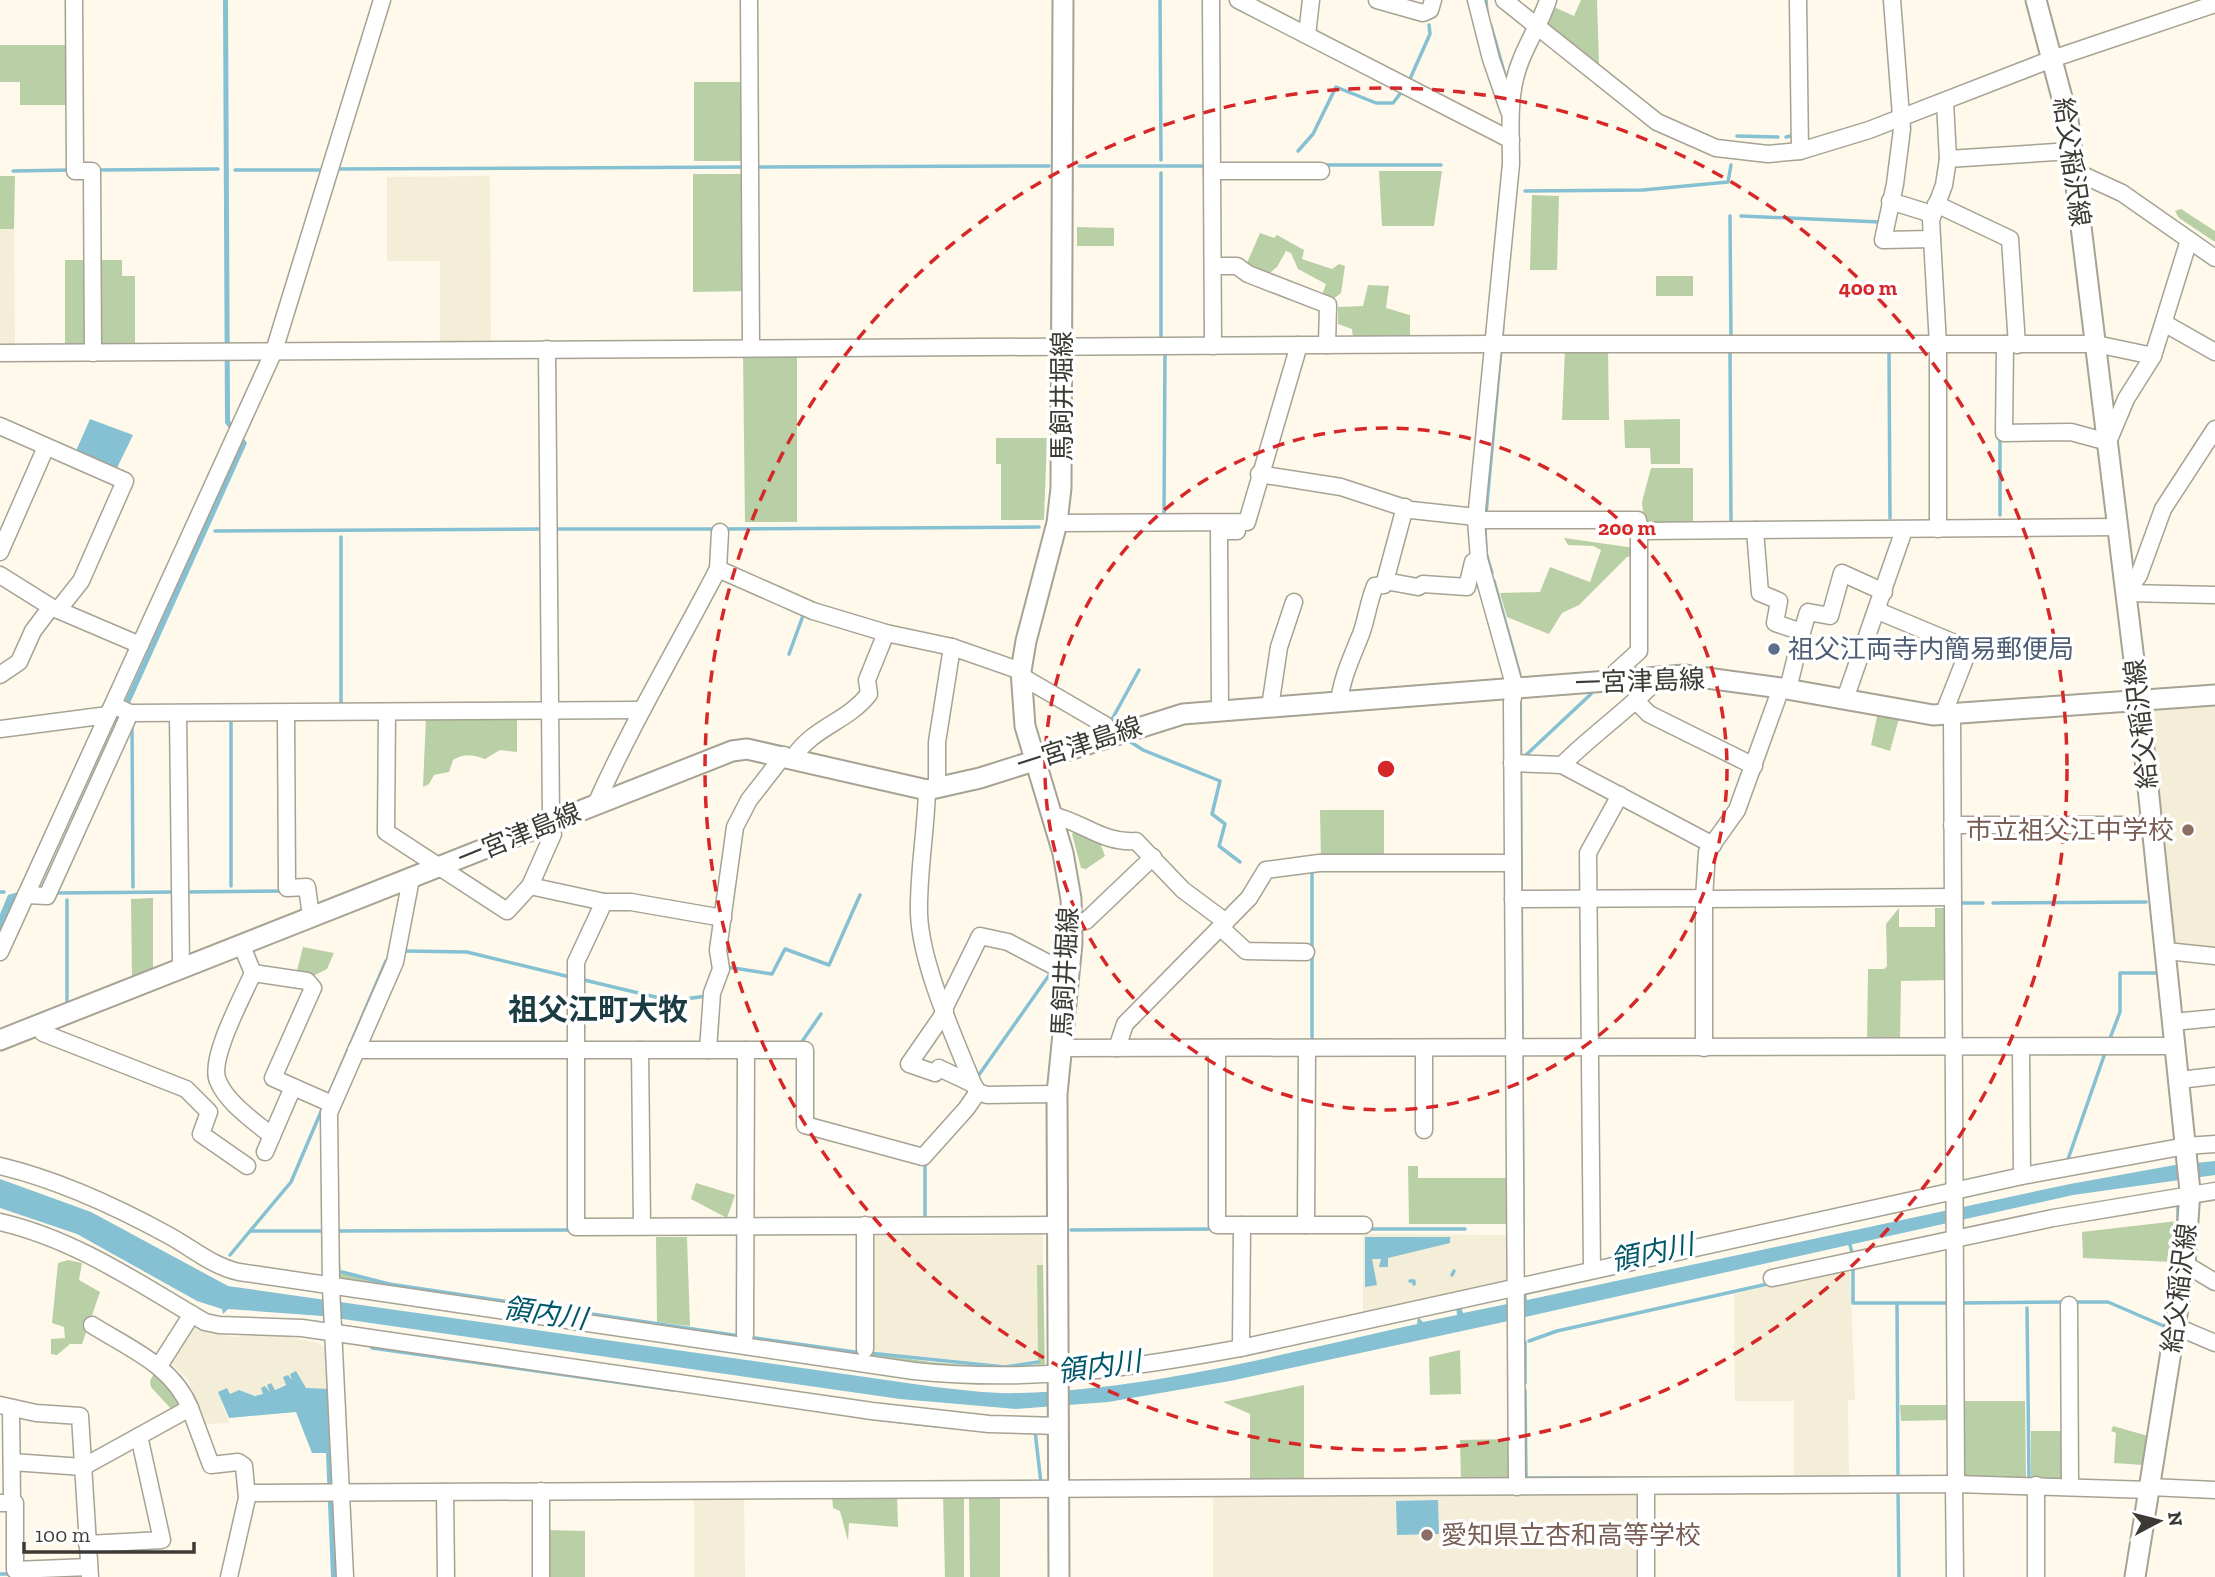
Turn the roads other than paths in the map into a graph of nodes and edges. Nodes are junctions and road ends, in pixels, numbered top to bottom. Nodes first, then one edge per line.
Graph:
1 (74, 0) edge
2 (382, 0) edge
3 (749, 0) edge
4 (1063, 0) edge
5 (1211, 0) edge
6 (1238, 0) edge
7 (1311, 0) edge
8 (1377, 0) edge
9 (1433, 0) edge
10 (1476, 0) edge
11 (1504, 0) edge
12 (1548, 0) edge
13 (1798, 0) edge
14 (1892, 0) edge
15 (2036, 0) edge
16 (2206, 4) edge
17 (1539, 27) junction
18 (1307, 36) junction
19 (2052, 59) junction
20 (1945, 102) junction
21 (1510, 113) junction
22 (1901, 118) junction
23 (1511, 140) junction
24 (1800, 151) junction
25 (1948, 159) junction
26 (2073, 161) junction
27 (1212, 171) junction
28 (1321, 171) dead end
29 (1890, 201) junction
30 (1934, 209) junction
31 (1932, 239) junction
32 (2189, 240) junction
33 (2215, 258) edge
34 (1213, 266) junction
35 (2164, 323) junction
36 (1493, 344) junction
37 (2011, 344) junction
38 (2096, 344) junction
39 (1298, 345) junction
40 (1327, 345) junction
41 (1938, 345) junction
42 (1062, 346) junction
43 (1213, 346) junction
44 (751, 348) junction
45 (547, 349) junction
46 (274, 351) junction
47 (2215, 352) edge
48 (93, 353) junction
49 (0, 354) edge
50 (2153, 355) junction
51 (0, 426) edge
52 (2215, 429) edge
53 (2108, 442) junction
54 (46, 447) junction
55 (1259, 474) junction
56 (1405, 507) junction
57 (1476, 518) junction
58 (1247, 522) junction
59 (1057, 523) junction
60 (2118, 527) junction
61 (1938, 529) junction
62 (1755, 530) junction
63 (1904, 530) junction
64 (1639, 531) junction
65 (720, 532) dead end
66 (0, 552) edge
67 (1479, 559) junction
68 (718, 569) junction
69 (0, 575) edge
70 (1385, 581) junction
71 (1884, 592) junction
72 (2126, 593) junction
73 (2215, 595) edge
74 (1294, 602) dead end
75 (55, 608) junction
76 (1878, 611) junction
77 (1802, 632) junction
78 (886, 633) junction
79 (140, 645) junction
80 (952, 647) junction
81 (1021, 674) junction
82 (0, 675) edge
83 (1652, 677) junction
84 (1617, 680) junction
85 (1515, 688) junction
86 (1784, 688) junction
87 (2215, 695) edge
88 (1845, 699) junction
89 (1636, 701) junction
90 (2139, 701) junction
91 (1339, 702) junction
92 (1270, 707) junction
93 (119, 710) junction
94 (641, 710) junction
95 (1220, 711) junction
96 (387, 712) junction
97 (550, 712) junction
98 (178, 713) junction
99 (286, 713) junction
100 (1948, 715) junction
101 (0, 729) edge
102 (1105, 736) junction
103 (788, 756) junction
104 (1033, 760) junction
105 (1518, 763) junction
106 (1562, 765) junction
107 (1754, 766) junction
108 (932, 789) junction
109 (1620, 794) junction
110 (596, 804) junction
111 (1051, 815) junction
112 (549, 822) junction
113 (1952, 825) junction
114 (2152, 825) junction
115 (1713, 845) junction
116 (1153, 857) junction
117 (1513, 863) junction
118 (440, 866) junction
119 (408, 880) junction
120 (530, 887) junction
121 (1952, 897) junction
122 (1519, 899) junction
123 (1588, 899) junction
124 (1704, 899) junction
125 (604, 902) junction
126 (311, 917) junction
127 (723, 918) junction
128 (1071, 922) junction
129 (1223, 925) junction
130 (241, 944) junction
131 (2166, 951) junction
132 (0, 952) edge
133 (1306, 952) dead end
134 (2215, 956) edge
135 (181, 967) junction
136 (253, 973) junction
137 (1069, 974) junction
138 (944, 1010) junction
139 (2215, 1018) edge
140 (2173, 1022) junction
141 (38, 1024) junction
142 (0, 1040) edge
143 (2176, 1046) junction
144 (1061, 1048) junction
145 (1117, 1048) junction
146 (1217, 1048) junction
147 (1307, 1048) junction
148 (1423, 1048) junction
149 (1590, 1048) junction
150 (1704, 1048) junction
151 (1953, 1048) junction
152 (2021, 1048) junction
153 (1520, 1049) junction
154 (574, 1050) junction
155 (640, 1050) junction
156 (708, 1050) junction
157 (747, 1050) junction
158 (356, 1051) junction
159 (2215, 1076) edge
160 (2179, 1080) junction
161 (293, 1087) junction
162 (975, 1088) junction
163 (1057, 1094) junction
164 (332, 1104) junction
165 (1424, 1130) dead end
166 (272, 1136) junction
167 (2215, 1144) edge
168 (2186, 1149) junction
169 (265, 1152) dead end
170 (0, 1166) edge
171 (247, 1166) dead end
172 (2022, 1176) junction
173 (2215, 1191) edge
174 (2190, 1192) junction
175 (1954, 1193) junction
176 (0, 1222) edge
177 (1306, 1224) junction
178 (864, 1225) junction
179 (1056, 1225) junction
180 (1242, 1225) junction
181 (1364, 1225) dead end
182 (642, 1226) junction
183 (746, 1226) junction
184 (1955, 1237) junction
185 (2185, 1264) junction
186 (1592, 1270) junction
187 (1772, 1278) dead end
188 (2215, 1282) edge
189 (331, 1286) junction
190 (1515, 1288) junction
191 (2069, 1305) dead end
192 (192, 1314) junction
193 (92, 1325) dead end
194 (2175, 1326) junction
195 (334, 1333) junction
196 (745, 1335) dead end
197 (2215, 1343) edge
198 (1241, 1348) junction
199 (865, 1349) dead end
200 (159, 1366) junction
201 (1057, 1375) junction
202 (6, 1406) edge
203 (190, 1408) junction
204 (1058, 1426) junction
205 (139, 1436) junction
206 (12, 1462) junction
207 (83, 1467) junction
208 (1955, 1484) junction
209 (2036, 1485) junction
210 (2070, 1486) junction
211 (1517, 1487) junction
212 (1646, 1487) junction
213 (2150, 1488) junction
214 (1058, 1489) junction
215 (2215, 1490) edge
216 (541, 1491) junction
217 (335, 1492) junction
218 (445, 1492) junction
219 (247, 1493) junction
220 (6, 1503) edge
221 (87, 1544) junction
222 (90, 1572) edge
223 (14, 1573) edge
224 (229, 1577) edge
225 (345, 1577) edge
226 (446, 1577) edge
227 (541, 1577) edge
228 (1059, 1577) edge
229 (1646, 1577) edge
230 (1955, 1577) edge
231 (2036, 1577) edge
232 (2135, 1577) edge

1 - 48 street
2 - 46 street
3 - 44 street
4 - 42 main road, 馬飼井堀線
5 - 27 street
6 - 18 street
7 - 18 street
8 - 9 street
10 - 21 street
11 - 17 street
12 - 17 street
13 - 24 street
14 - 22 street
15 - 19 main road, 給父稲沢線
16 - 19 street
17 - 21 street
17 - 24 street
18 - 23 street
19 - 20 street
19 - 26 main road, 給父稲沢線
20 - 22 street
20 - 25 street
21 - 23 street
22 - 24 street
22 - 29 street
23 - 36 street
25 - 26 street
25 - 30 street
26 - 32 street
26 - 38 main road, 給父稲沢線
27 - 28 street
27 - 34 street
29 - 30 street
29 - 31 street
30 - 31 street
30 - 37 street
31 - 41 street
32 - 33 street
32 - 35 street
34 - 40 street
34 - 43 street
35 - 47 street
35 - 50 street
36 - 40 street
36 - 41 street
36 - 57 street
37 - 38 street
37 - 41 street
37 - 53 street
38 - 50 street
38 - 53 main road, 給父稲沢線
39 - 40 street
39 - 43 street
39 - 55 street
41 - 61 street
42 - 43 street
42 - 44 street
42 - 59 main road, 馬飼井堀線
44 - 45 street
45 - 46 street
45 - 97 street
46 - 48 street
46 - 79 street
48 - 49 street
50 - 53 street
51 - 54 street
52 - 72 street
53 - 60 main road, 給父稲沢線
54 - 66 street
54 - 75 street
55 - 56 street
55 - 58 street
56 - 57 street
56 - 70 street
57 - 64 street
57 - 67 street
58 - 59 street
58 - 95 street
59 - 81 main road, 馬飼井堀線
60 - 61 street
60 - 72 main road, 給父稲沢線
61 - 63 street
62 - 63 street
62 - 64 street
62 - 77 street
63 - 71 street
64 - 84 street
65 - 68 street
67 - 70 street
67 - 85 street
68 - 78 street
68 - 94 street
69 - 75 street
70 - 91 street
71 - 76 street
71 - 77 street
72 - 73 street
72 - 90 main road, 給父稲沢線
74 - 92 street
75 - 79 street
75 - 82 street
76 - 88 street
76 - 100 street
77 - 86 street
78 - 80 street
78 - 103 street
79 - 93 street
80 - 81 street
80 - 108 street
81 - 102 street
81 - 104 main road, 馬飼井堀線
83 - 84 main road, 一宮津島線
83 - 86 main road, 一宮津島線
83 - 89 street
84 - 85 main road, 一宮津島線
85 - 91 main road, 一宮津島線
85 - 105 street
86 - 88 main road, 一宮津島線
86 - 107 street
87 - 90 main road, 一宮津島線
88 - 100 main road, 一宮津島線
89 - 106 street
89 - 107 street
90 - 100 main road, 一宮津島線
90 - 114 main road, 給父稲沢線
91 - 92 main road, 一宮津島線
92 - 95 main road, 一宮津島線
93 - 98 street
93 - 101 street
93 - 132 street
94 - 97 street
94 - 110 street
95 - 102 main road, 一宮津島線
96 - 97 street
96 - 99 street
96 - 118 street
97 - 112 street
98 - 99 street
98 - 135 street
99 - 126 street
100 - 113 street
102 - 104 main road, 一宮津島線
103 - 108 main road, 一宮津島線
103 - 110 main road, 一宮津島線
103 - 127 street
104 - 108 main road, 一宮津島線
104 - 111 main road, 馬飼井堀線
105 - 106 street
105 - 117 street
106 - 109 street
107 - 115 street
108 - 138 street
109 - 115 street
109 - 123 street
110 - 112 main road, 一宮津島線
111 - 116 street
111 - 128 main road, 馬飼井堀線
112 - 118 main road, 一宮津島線
112 - 120 street
113 - 114 street
113 - 121 street
114 - 131 main road, 給父稲沢線
115 - 124 street
116 - 128 street
116 - 129 street
117 - 122 street
117 - 129 street
118 - 119 main road, 一宮津島線
118 - 120 street
119 - 126 main road, 一宮津島線
119 - 158 street
120 - 125 street
121 - 124 street
121 - 151 street
122 - 123 street
122 - 153 street
123 - 124 street
123 - 149 street
124 - 150 street
125 - 127 street
125 - 154 street
126 - 130 main road, 一宮津島線
127 - 156 street
128 - 137 main road, 馬飼井堀線
129 - 133 street
129 - 145 street
130 - 135 main road, 一宮津島線
130 - 136 street
131 - 134 street
131 - 140 main road, 給父稲沢線
135 - 141 main road, 一宮津島線
136 - 161 street
136 - 166 street
137 - 138 street
137 - 144 main road, 馬飼井堀線
138 - 162 street
138 - 162 street
139 - 140 street
140 - 143 main road, 給父稲沢線
141 - 142 main road, 一宮津島線
141 - 171 street
143 - 152 street
143 - 160 main road, 給父稲沢線
144 - 145 street
144 - 163 main road, 馬飼井堀線
145 - 146 street
146 - 147 street
146 - 180 street
147 - 148 street
147 - 177 street
148 - 153 street
148 - 165 street
149 - 150 street
149 - 153 street
149 - 186 street
150 - 151 street
151 - 152 street
151 - 175 street
152 - 172 street
153 - 190 street
154 - 155 street
154 - 158 street
154 - 182 street
155 - 156 street
155 - 182 street
156 - 157 street
157 - 162 street
157 - 183 street
158 - 164 street
159 - 160 street
160 - 168 main road, 給父稲沢線
161 - 164 street
161 - 166 street
162 - 163 street
163 - 179 main road, 馬飼井堀線
164 - 189 street
166 - 169 street
167 - 168 street
168 - 172 street
168 - 174 main road, 給父稲沢線
170 - 189 street
172 - 175 street
173 - 174 street
174 - 184 street
174 - 185 main road, 給父稲沢線
175 - 184 street
175 - 186 street
176 - 192 street
177 - 180 street
177 - 181 street
178 - 179 street
178 - 183 street
178 - 199 street
179 - 201 main road, 馬飼井堀線
180 - 198 street
182 - 183 street
183 - 196 street
184 - 187 street
184 - 208 street
185 - 188 street
185 - 194 main road, 給父稲沢線
186 - 190 street
189 - 195 street
189 - 201 street
190 - 198 street
190 - 211 street
191 - 210 street
192 - 195 street
192 - 200 street
193 - 200 street
194 - 197 street
194 - 213 main road, 給父稲沢線
195 - 204 street
195 - 217 street
198 - 201 street
200 - 203 street
201 - 204 main road, 馬飼井堀線
202 - 206 street
202 - 207 street
203 - 205 street
203 - 219 street
204 - 214 main road, 馬飼井堀線
205 - 207 street
205 - 221 street
206 - 207 street
206 - 220 street
207 - 221 street
208 - 209 street
208 - 212 street
208 - 230 street
209 - 210 street
209 - 231 street
210 - 213 street
211 - 212 street
211 - 214 street
212 - 229 street
213 - 215 street
213 - 232 main road, 給父稲沢線
214 - 216 street
214 - 228 main road, 馬飼井堀線
216 - 218 street
216 - 227 street
217 - 218 street
217 - 219 street
217 - 225 street
218 - 226 street
219 - 224 street
220 - 223 street
221 - 222 street
222 - 223 street

